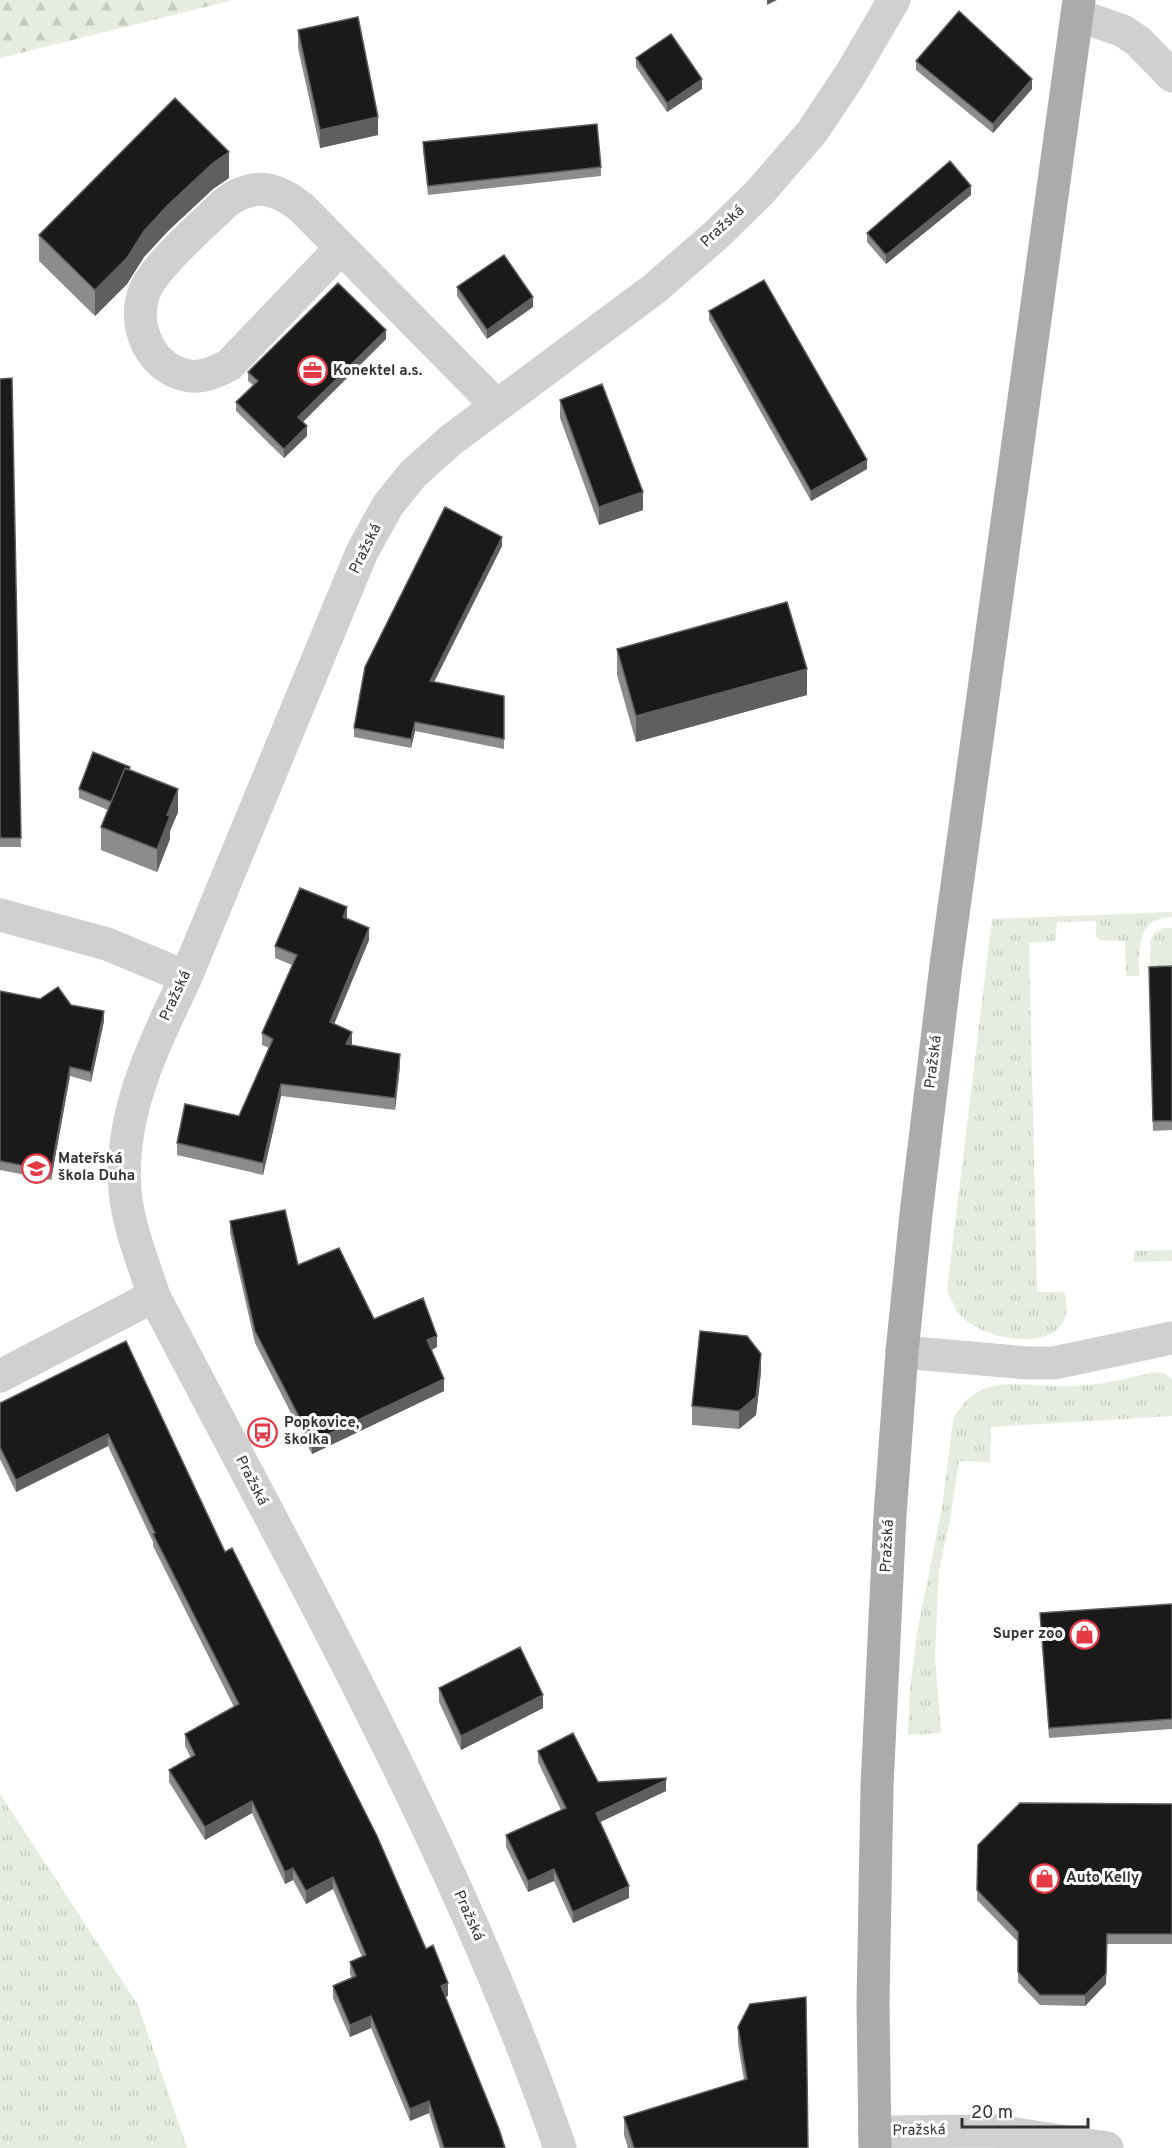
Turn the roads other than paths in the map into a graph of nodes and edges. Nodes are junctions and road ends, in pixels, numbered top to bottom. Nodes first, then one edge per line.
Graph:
1 (894, 0) edge
2 (1078, 8) edge
3 (1172, 76) edge
4 (340, 248) junction
5 (497, 406) junction
6 (0, 915) edge
7 (186, 977) junction
8 (154, 1296) junction
9 (1172, 1338) edge
10 (902, 1352) junction
11 (0, 1376) edge
12 (875, 2140) edge
13 (560, 2148) edge
14 (1107, 2148) edge

1 - 5 street, Pražská
2 - 3 street
2 - 10 main road, Pražská
4 - 4 street
4 - 5 street
5 - 7 street, Pražská
6 - 7 street
7 - 8 street, Pražská
8 - 11 street
8 - 13 street, Pražská
9 - 10 street
10 - 12 main road, Pražská
12 - 14 street, Pražská

